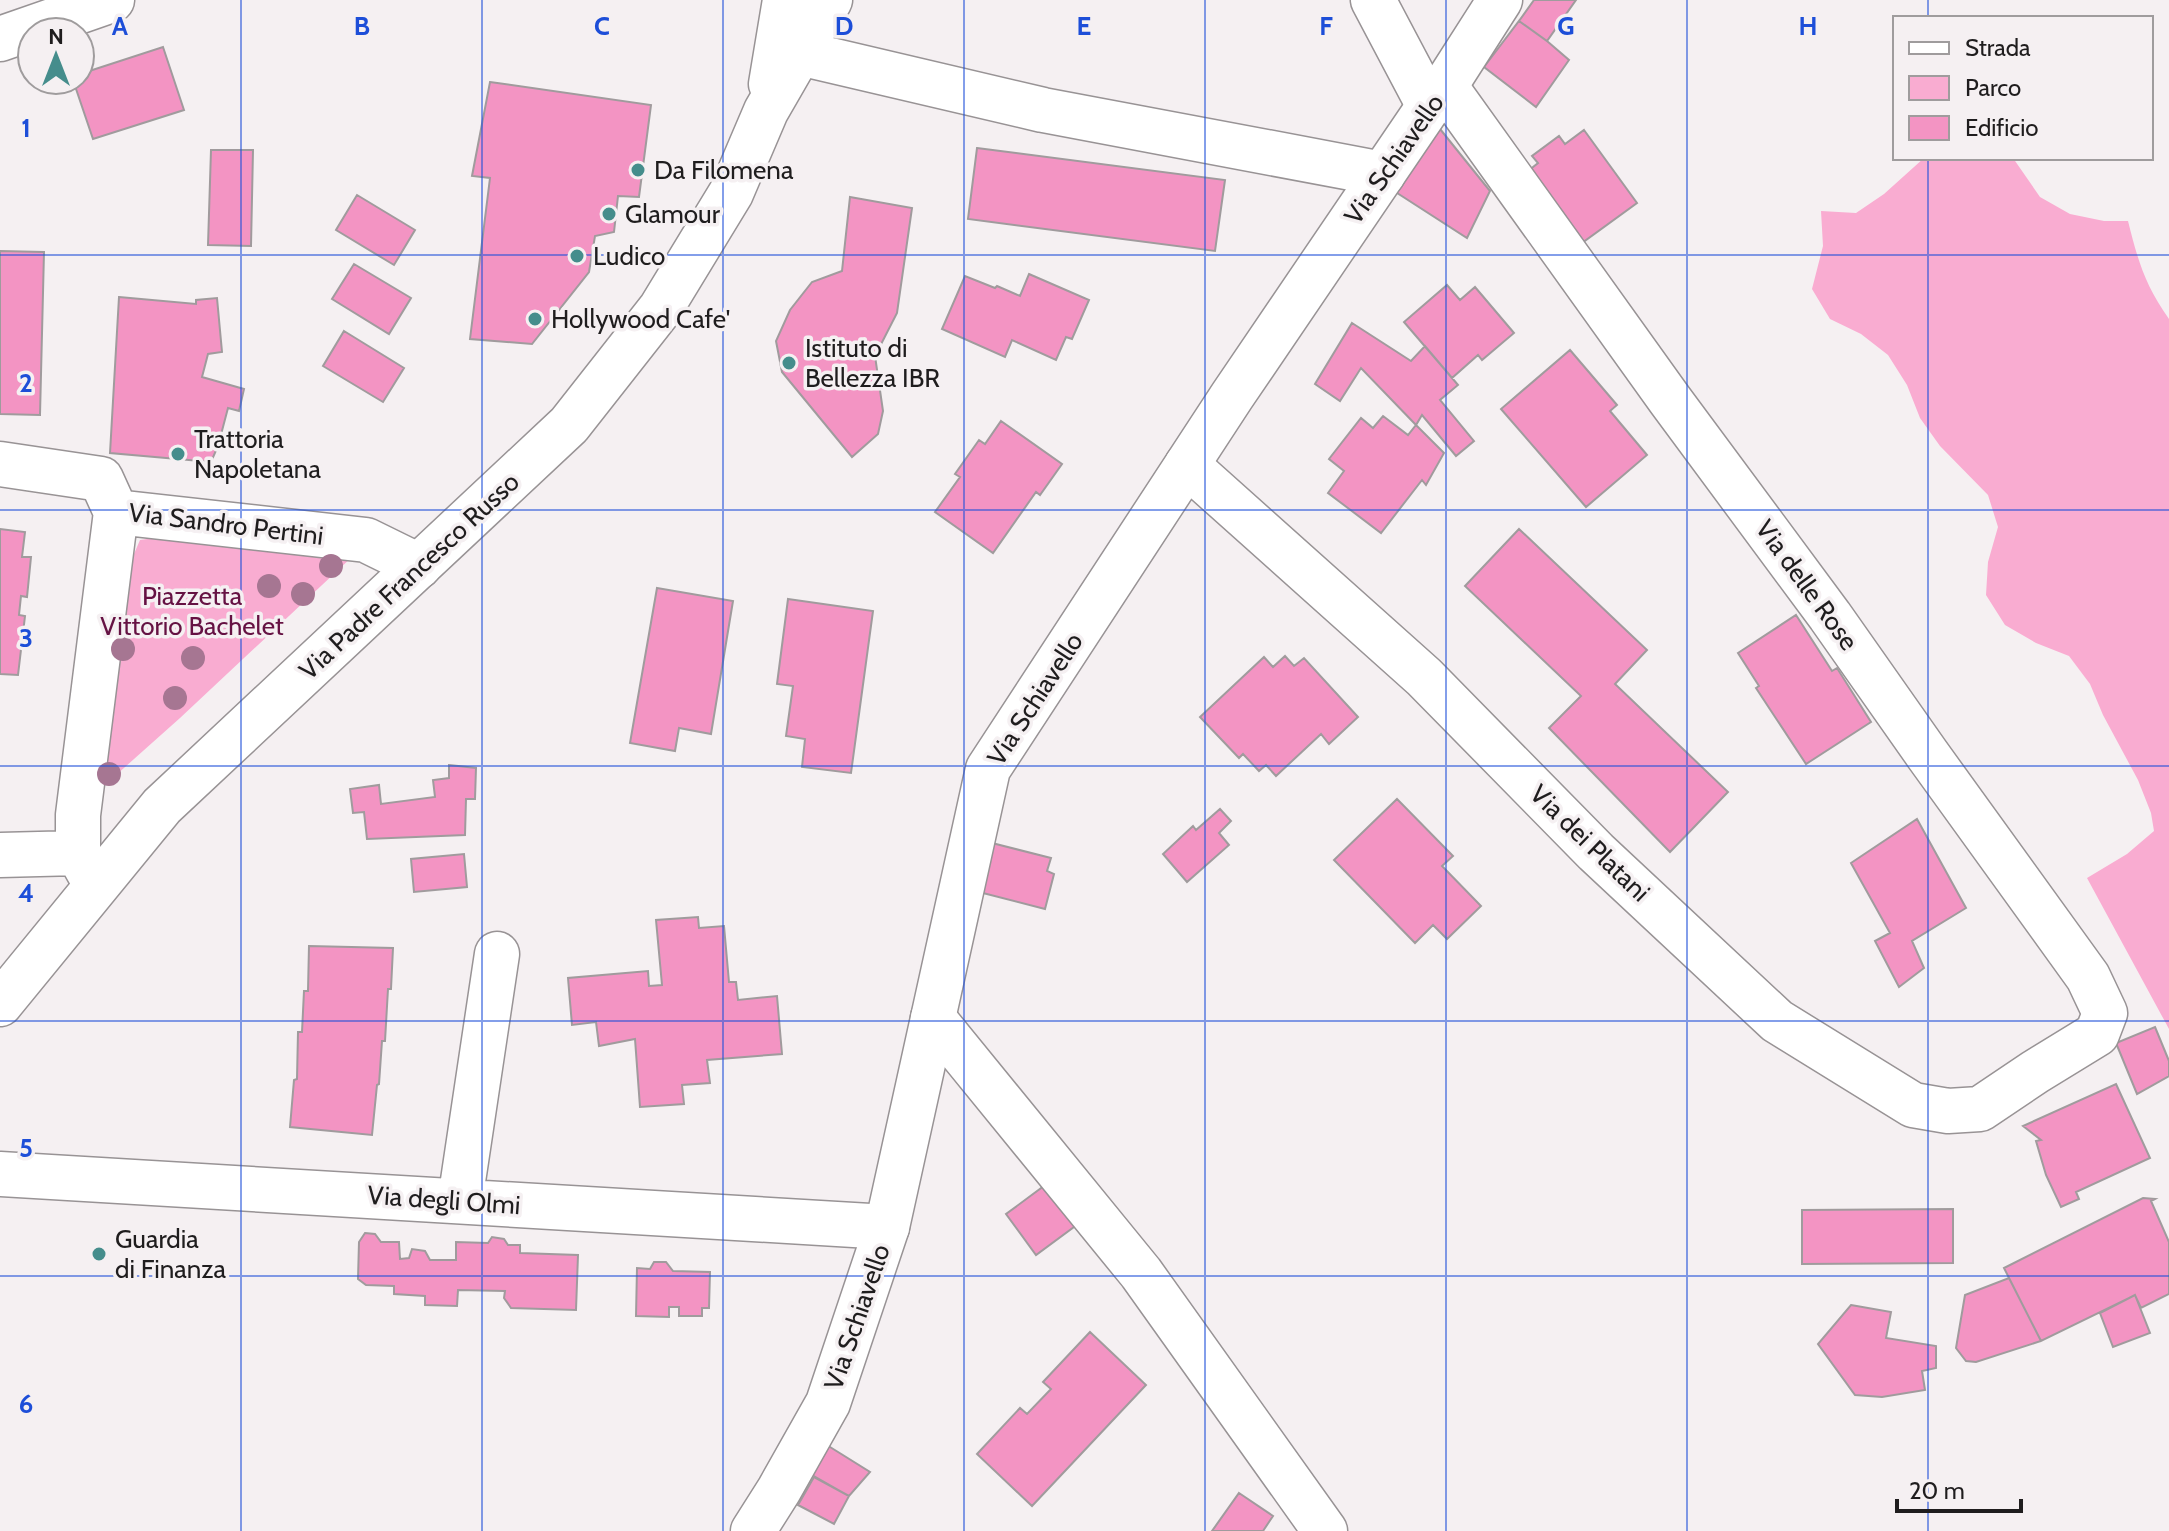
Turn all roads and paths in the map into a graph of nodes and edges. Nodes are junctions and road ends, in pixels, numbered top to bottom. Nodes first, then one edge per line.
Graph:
1 (112, 0) edge
2 (785, 0) edge
3 (830, 0) edge
4 (1373, 0) edge
5 (1500, 0) edge
6 (0, 39) edge
7 (800, 53) junction
8 (1437, 96) junction
9 (766, 111) junction
10 (1383, 174) junction
11 (0, 464) edge
12 (1187, 465) junction
13 (116, 512) junction
14 (419, 566) junction
15 (0, 855) edge
16 (87, 869) junction
17 (497, 954) dead end
18 (0, 1004) edge
19 (933, 1018) junction
20 (2035, 1072) joint
21 (0, 1174) edge
22 (460, 1201) junction
23 (887, 1227) junction
24 (753, 1531) edge
25 (1325, 1531) edge

1 - 6 street
2 - 9 street, Via Padre Francesco Russo
3 - 7 street, Via Padre Francesco Russo
4 - 8 street, Via delle Rose
5 - 8 street, Via Schiavello
7 - 9 street, Via Padre Francesco Russo
7 - 10 street
8 - 10 street, Via Schiavello
8 - 20 street, Via delle Rose
9 - 14 street, Via Padre Francesco Russo
10 - 12 street, Via Schiavello
11 - 13 street, Via Sandro Pertini
12 - 19 street, Via Schiavello
12 - 20 street, Via dei Platani
13 - 14 street, Via Sandro Pertini
13 - 16 street
14 - 16 street, Via Padre Francesco Russo
15 - 16 street
16 - 18 street, Via Padre Francesco Russo
17 - 22 street
19 - 23 street, Via Schiavello
19 - 25 street
21 - 22 street, Via degli Olmi
22 - 23 street, Via degli Olmi
23 - 24 street, Via Schiavello

